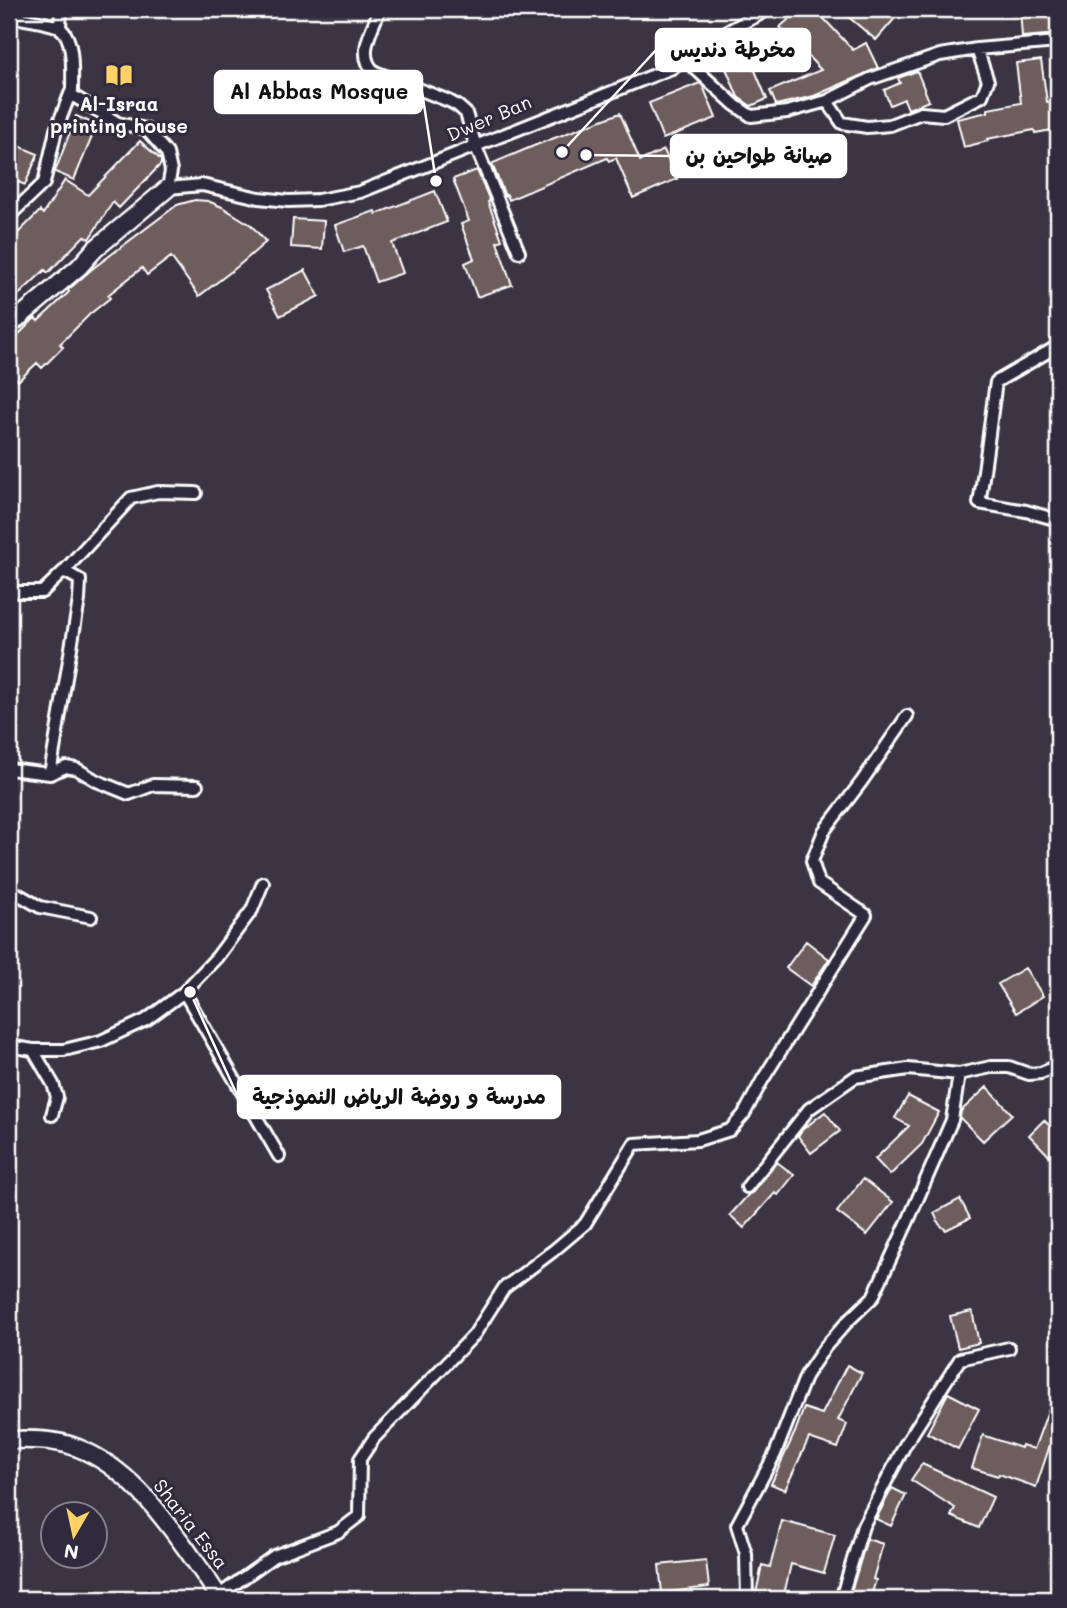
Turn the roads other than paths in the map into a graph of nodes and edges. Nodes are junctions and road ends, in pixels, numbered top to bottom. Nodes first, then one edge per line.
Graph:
1 (61, 9) edge
2 (380, 9) edge
3 (769, 9) edge
4 (9, 16) edge
5 (60, 27) junction
6 (1058, 42) edge
7 (977, 49) junction
8 (686, 60) junction
9 (70, 94) junction
10 (827, 101) junction
11 (476, 147) junction
12 (168, 188) junction
13 (9, 216) edge
14 (519, 252) dead end
15 (9, 326) edge
16 (1058, 346) edge
17 (196, 493) dead end
18 (1058, 520) edge
19 (64, 571) junction
20 (9, 592) edge
21 (907, 716) dead end
22 (9, 769) edge
23 (50, 774) junction
24 (197, 786) dead end
25 (263, 883) dead end
26 (9, 889) edge
27 (91, 917) dead end
28 (184, 992) junction
29 (9, 1046) edge
30 (33, 1050) junction
31 (1058, 1066) edge
32 (959, 1074) junction
33 (52, 1115) dead end
34 (279, 1156) dead end
35 (747, 1186) dead end
36 (1009, 1348) dead end
37 (9, 1440) edge
38 (219, 1597) edge
39 (747, 1599) edge
40 (841, 1599) edge

1 - 5 street
2 - 11 street
3 - 8 street, Dwer Ban
4 - 5 street
5 - 9 street
6 - 7 street
7 - 10 street
7 - 10 street
8 - 10 street
8 - 11 street, Dwer Ban
9 - 12 street
9 - 13 street
11 - 12 street, Dwer Ban
11 - 14 street
12 - 15 street
16 - 18 street
17 - 19 street
19 - 20 street
19 - 23 street
21 - 38 street
22 - 23 street
23 - 24 street
25 - 28 street
26 - 27 street
28 - 30 street
28 - 34 street
29 - 30 street
30 - 33 street
31 - 32 street
32 - 35 street
32 - 39 street
36 - 40 street
37 - 38 street, Sharia Essa

